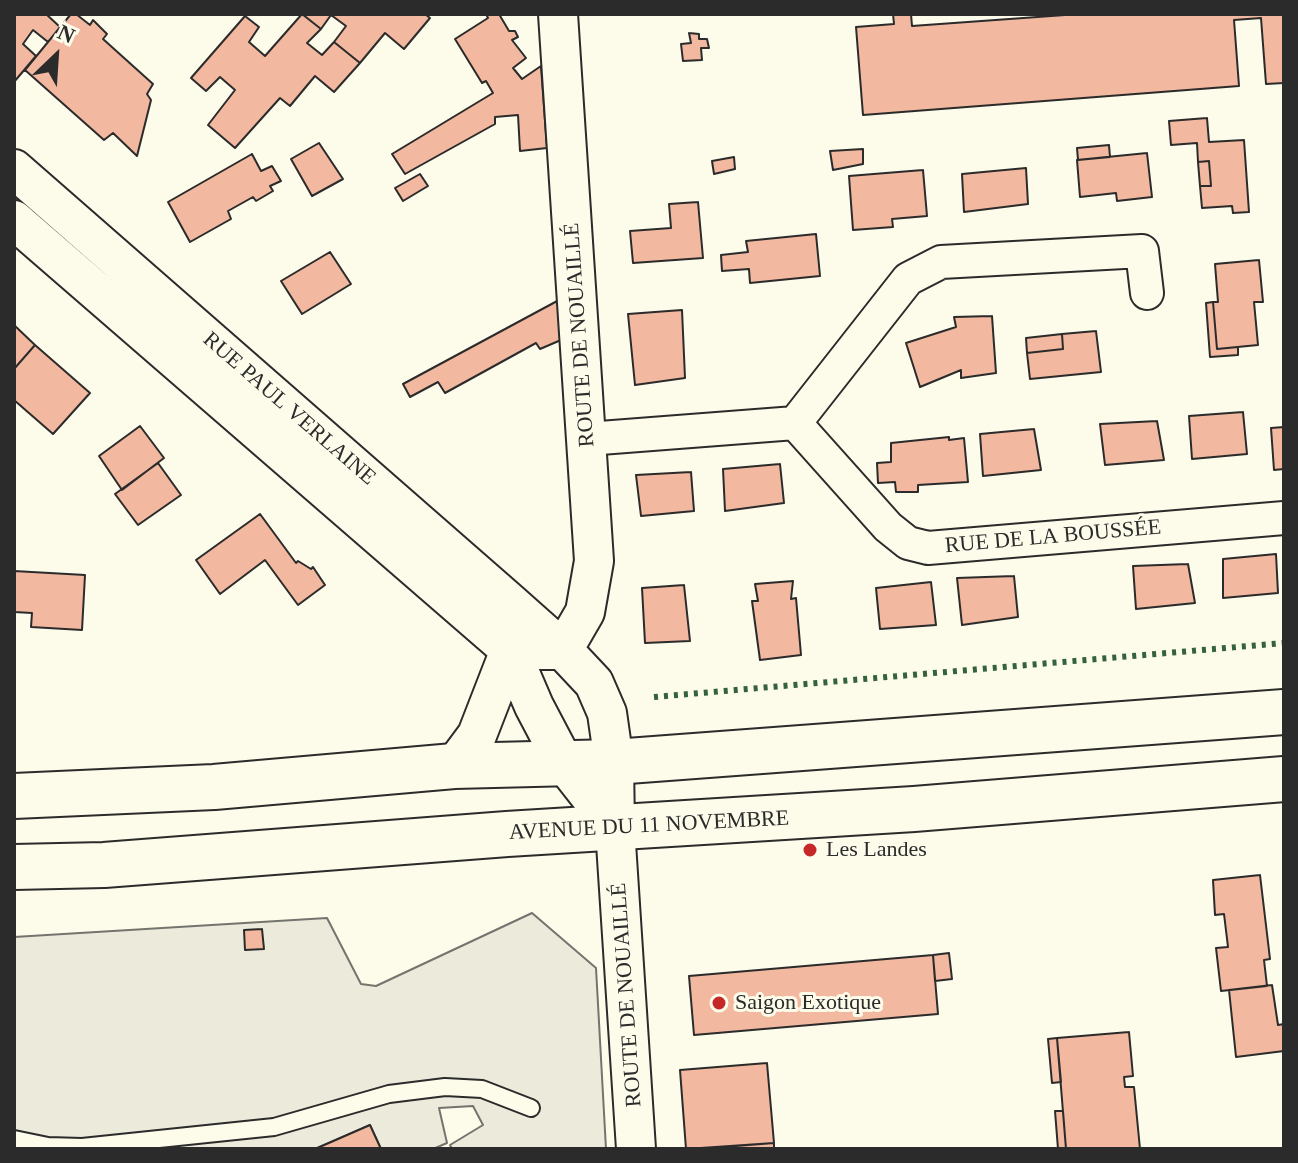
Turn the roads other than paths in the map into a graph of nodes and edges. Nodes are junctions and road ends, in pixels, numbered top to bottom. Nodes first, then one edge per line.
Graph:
1 (558, 14) edge
2 (14, 169) edge
3 (14, 220) edge
4 (1147, 293) dead end
5 (795, 423) junction
6 (587, 439) junction
7 (1284, 518) edge
8 (510, 650) junction
9 (563, 650) junction
10 (1284, 712) edge
11 (614, 762) junction
12 (564, 763) junction
13 (454, 766) junction
14 (1284, 779) edge
15 (14, 783) edge
16 (83, 794) junction
17 (14, 796) edge
18 (615, 828) junction
19 (14, 867) edge
20 (531, 1108) dead end
21 (14, 1139) edge
22 (636, 1149) edge

1 - 6 street, ROUTE DE NOUAILLÉ
2 - 9 street, RUE PAUL VERLAINE
3 - 8 street, RUE PAUL VERLAINE
4 - 5 street
5 - 6 street
5 - 7 street, RUE DE LA BOUSSÉE
6 - 9 street, ROUTE DE NOUAILLÉ
8 - 9 street
8 - 12 street, RUE PAUL VERLAINE
8 - 13 street
9 - 11 street, RUE PAUL VERLAINE
10 - 11 main road
11 - 12 main road
11 - 18 street, RUE PAUL VERLAINE
12 - 13 main road
12 - 18 street
13 - 16 main road
14 - 18 main road, AVENUE DU 11 NOVEMBRE
15 - 16 lane
16 - 17 main road
18 - 19 main road, AVENUE DU 11 NOVEMBRE
18 - 22 street, ROUTE DE NOUAILLÉ
20 - 21 lane

